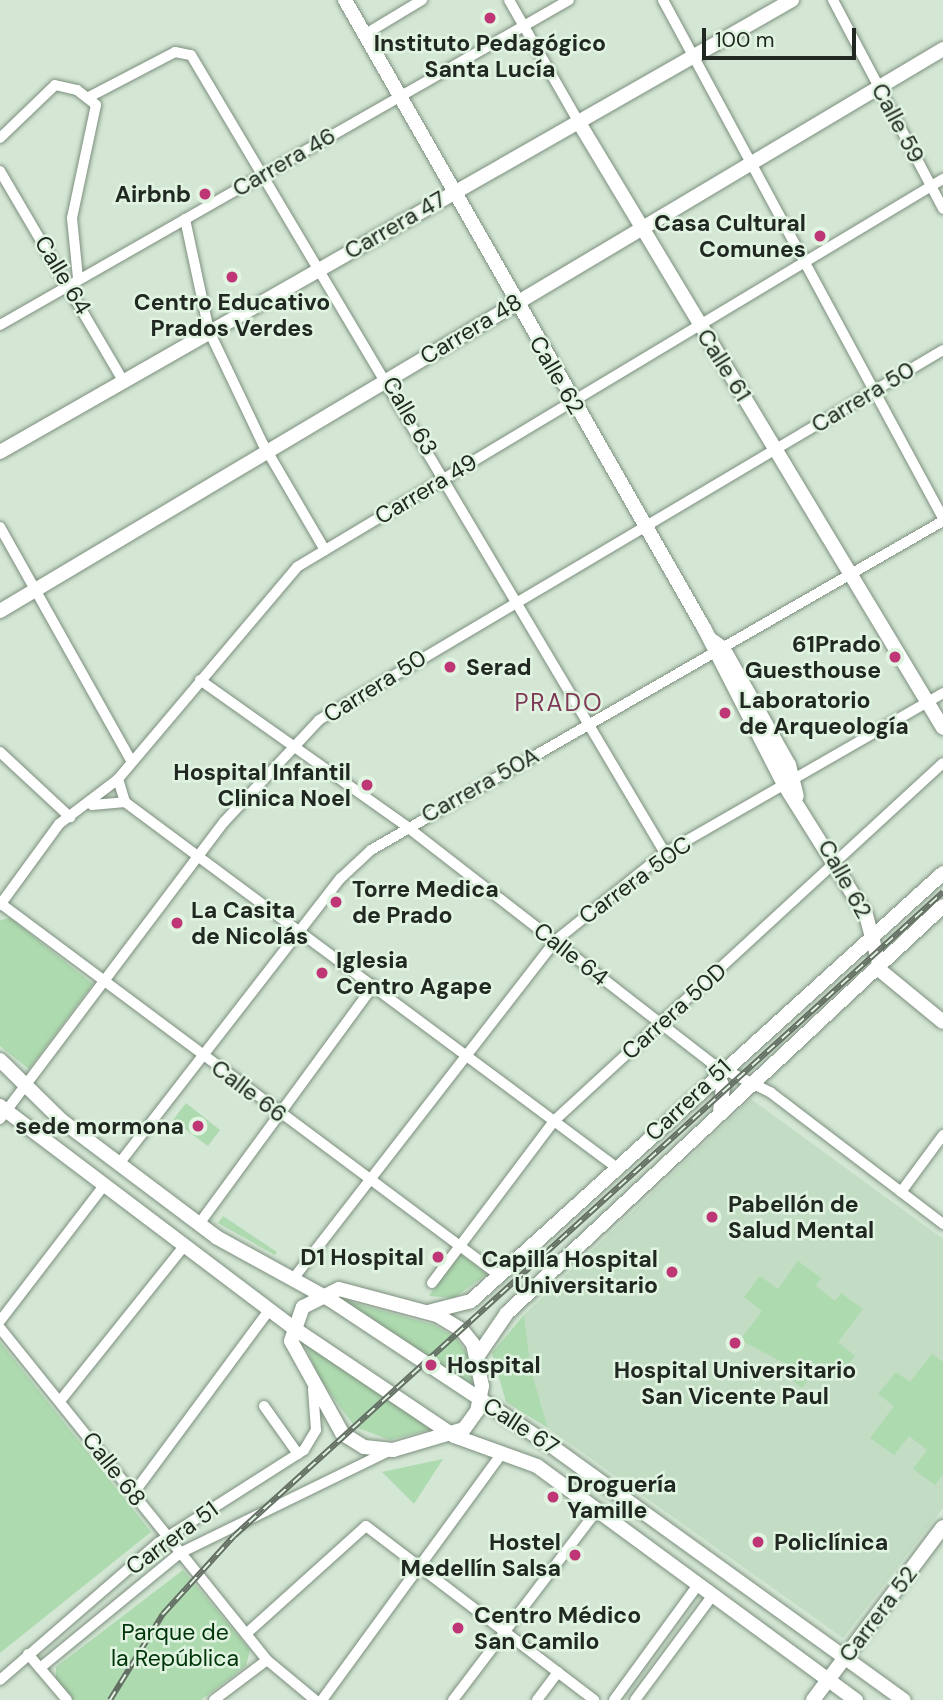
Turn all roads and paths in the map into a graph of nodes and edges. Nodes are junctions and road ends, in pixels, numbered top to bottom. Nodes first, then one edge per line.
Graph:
1 (345, 0) edge
2 (422, 0) edge
3 (509, 0) edge
4 (569, 0) edge
5 (663, 0) edge
6 (792, 0) edge
7 (833, 0) edge
8 (523, 26) junction
9 (364, 35) junction
10 (943, 49) edge
11 (694, 56) junction
12 (879, 89) junction
13 (89, 97) junction
14 (397, 97) junction
15 (578, 121) junction
16 (0, 138) edge
17 (751, 163) junction
18 (0, 171) edge
19 (263, 174) junction
20 (943, 179) edge
21 (931, 186) junction
22 (452, 192) junction
23 (943, 209) edge
24 (185, 219) junction
25 (640, 229) junction
26 (805, 262) junction
27 (319, 267) junction
28 (74, 281) junction
29 (516, 302) junction
30 (0, 325) edge
31 (699, 325) junction
32 (209, 331) junction
33 (943, 349) edge
34 (387, 378) junction
35 (123, 381) junction
36 (874, 390) junction
37 (572, 401) junction
38 (777, 448) junction
39 (267, 451) junction
40 (0, 452) edge
41 (445, 478) junction
42 (943, 520) edge
43 (644, 524) junction
44 (0, 527) edge
45 (326, 550) junction
46 (852, 577) junction
47 (34, 592) junction
48 (517, 600) junction
49 (0, 611) edge
50 (718, 651) junction
51 (200, 680) junction
52 (943, 693) edge
53 (927, 702) junction
54 (589, 723) junction
55 (943, 728) edge
56 (292, 746) junction
57 (0, 752) edge
58 (131, 760) junction
59 (943, 763) edge
60 (118, 779) junction
61 (791, 783) junction
62 (124, 802) junction
63 (92, 805) junction
64 (70, 817) junction
65 (406, 826) junction
66 (665, 853) junction
67 (199, 854) junction
68 (838, 865) junction
69 (943, 873) edge
70 (0, 904) edge
71 (943, 906) edge
72 (301, 930) junction
73 (872, 932) junction
74 (555, 941) junction
75 (878, 963) junction
76 (103, 982) junction
77 (374, 985) junction
78 (943, 1022) edge
79 (660, 1023) junction
80 (468, 1055) junction
81 (203, 1057) junction
82 (0, 1060) edge
83 (717, 1069) junction
84 (751, 1081) junction
85 (27, 1083) junction
86 (719, 1111) junction
87 (2, 1112) edge
88 (280, 1115) junction
89 (555, 1120) junction
90 (943, 1135) edge
91 (118, 1166) junction
92 (616, 1167) junction
93 (371, 1182) junction
94 (104, 1185) junction
95 (901, 1192) junction
96 (200, 1224) junction
97 (943, 1224) edge
98 (185, 1245) junction
99 (459, 1246) junction
100 (500, 1276) junction
101 (293, 1279) junction
102 (432, 1283) dead end
103 (320, 1293) junction
104 (269, 1310) junction
105 (428, 1312) junction
106 (0, 1321) edge
107 (292, 1327) junction
108 (0, 1328) edge
109 (477, 1356) junction
110 (313, 1389) junction
111 (481, 1400) junction
112 (60, 1401) junction
113 (264, 1406) dead end
114 (454, 1436) junction
115 (394, 1450) junction
116 (503, 1452) junction
117 (298, 1454) junction
118 (133, 1494) junction
119 (597, 1510) junction
120 (943, 1527) edge
121 (167, 1537) junction
122 (180, 1553) junction
123 (419, 1567) junction
124 (738, 1580) junction
125 (698, 1584) junction
126 (717, 1598) junction
127 (505, 1632) junction
128 (246, 1634) junction
129 (28, 1654) junction
130 (845, 1657) junction
131 (267, 1660) junction
132 (40, 1668) junction
133 (558, 1672) junction
134 (0, 1680) edge
135 (828, 1680) junction
136 (66, 1700) edge
137 (214, 1700) edge
138 (315, 1700) edge
139 (322, 1700) edge
140 (453, 1700) edge
141 (537, 1700) edge
142 (594, 1700) edge
143 (614, 1700) edge
144 (635, 1700) edge
145 (813, 1700) edge
146 (856, 1700) edge
147 (904, 1700) edge

1 - 9 main road, Calle 62
2 - 9 street
3 - 8 street, Calle 61
4 - 8 street, Carrera 46
5 - 11 street
6 - 11 main road, Carrera 47
7 - 12 street, Calle 59
8 - 14 street, Carrera 46
8 - 15 street, Calle 61
9 - 14 main road, Calle 62
10 - 12 main road, Carrera 48
11 - 15 main road, Carrera 47
11 - 17 street
12 - 17 main road, Carrera 48
12 - 21 street, Calle 59
13 - 16 street
13 - 19 street, Calle 63
13 - 28 street
14 - 19 street, Carrera 46
14 - 22 main road, Calle 62
15 - 22 main road, Carrera 47
15 - 25 main road, Calle 61
17 - 25 main road, Carrera 48
17 - 26 street
18 - 28 street, Calle 64
19 - 24 street, Carrera 46
19 - 27 street, Calle 63
20 - 21 street, Carrera 49
21 - 23 street, Calle 59
21 - 26 street, Carrera 49
22 - 27 main road, Carrera 47
22 - 29 main road, Calle 62
24 - 28 street, Carrera 46
24 - 32 street
25 - 29 main road, Carrera 48
25 - 31 main road, Calle 61
26 - 31 street, Carrera 49
26 - 36 street
27 - 32 main road, Carrera 47
27 - 34 street, Calle 63
28 - 30 street, Carrera 46
28 - 35 street, Calle 64
29 - 34 main road, Carrera 48
29 - 37 main road, Calle 62
31 - 37 street, Carrera 49
31 - 38 main road, Calle 61
32 - 35 main road, Carrera 47
32 - 39 street
33 - 36 street, Carrera 50
34 - 39 main road, Carrera 48
34 - 41 street, Calle 63
35 - 40 main road, Carrera 47
36 - 38 street, Carrera 50
36 - 42 street
37 - 41 street, Carrera 49
37 - 43 main road, Calle 62
38 - 43 street, Carrera 50
38 - 46 main road, Calle 61
39 - 45 street
39 - 47 main road, Carrera 48
41 - 45 street, Carrera 49
41 - 48 street, Calle 63
42 - 46 street, Carrera 50A
43 - 48 street, Carrera 50
43 - 50 main road, Calle 62
44 - 47 street
45 - 51 street, Carrera 49
46 - 50 street, Carrera 50A
46 - 53 main road, Calle 61
47 - 49 main road, Carrera 48
47 - 58 street
48 - 54 street, Calle 63
48 - 56 street, Carrera 50
50 - 54 street, Carrera 50A
50 - 61 main road, Calle 62
51 - 56 street, Calle 64
51 - 58 street, Carrera 49
52 - 53 street, Carrera 50C
53 - 55 main road, Calle 61
53 - 61 street, Carrera 50C
54 - 65 street, Carrera 50A
54 - 66 street, Calle 63
56 - 65 street, Calle 64
56 - 67 street, Carrera 50
57 - 64 street
58 - 60 street, Carrera 49
59 - 68 street, Carrera 50D
60 - 62 street
60 - 63 street, Carrera 49
61 - 66 street, Carrera 50C
61 - 68 main road, Calle 62
62 - 63 street
62 - 67 street
63 - 64 street, Carrera 49
64 - 70 street, Carrera 49
65 - 72 street, Carrera 50A
65 - 74 street, Calle 64
66 - 74 street, Carrera 50C
67 - 72 street
67 - 76 street, Carrera 50
68 - 73 main road, Calle 62
68 - 79 street, Carrera 50D
69 - 73 main road, Carrera 51
70 - 76 street, Calle 66
71 - 75 main road, Carrera 51
72 - 77 street
72 - 81 street, Carrera 50A
73 - 75 main road, Calle 62
73 - 83 main road, Carrera 51
74 - 79 street, Calle 64
74 - 80 street, Carrera 50C
75 - 78 main road, Calle 62
75 - 84 main road, Carrera 51
76 - 81 street, Calle 66
76 - 85 street, Carrera 50
77 - 80 street
77 - 88 street
79 - 83 street, Calle 64
79 - 89 street, Carrera 50D
80 - 89 street
80 - 93 street, Carrera 50C
81 - 88 street, Calle 66
81 - 91 street, Carrera 50A
82 - 85 main road, Calle 67
83 - 84 street, Calle 64
83 - 86 main road
83 - 92 main road, Carrera 51
84 - 86 main road, Carrera 51
84 - 95 street, Calle 64
85 - 87 street, Carrera 50
85 - 91 main road, Calle 67
86 - 109 main road, Carrera 51
87 - 94 main road, Calle 67
88 - 93 street, Calle 66
88 - 96 street
89 - 92 street
89 - 99 street, Carrera 50D
90 - 95 street
91 - 96 main road, Calle 67
92 - 100 main road, Carrera 51
93 - 99 street, Calle 66
93 - 101 street, Carrera 50C
94 - 98 main road, Calle 67
94 - 106 street
95 - 97 street, Calle 64
96 - 101 main road, Calle 67
98 - 104 main road, Calle 67
98 - 112 street
99 - 100 street, Calle 66
99 - 102 street, Carrera 50D
100 - 105 main road, Carrera 51
101 - 103 main road, Calle 67
103 - 105 main road
103 - 107 main road
103 - 111 main road, Calle 67
104 - 107 main road, Calle 67
104 - 118 street
105 - 109 main road
107 - 110 main road
107 - 114 main road, Calle 67
108 - 112 street, Calle 68
109 - 111 main road
110 - 115 main road
110 - 117 street, Carrera 51
111 - 114 main road
111 - 124 main road, Calle 67
112 - 118 street, Calle 68
113 - 117 street
114 - 115 main road
114 - 116 main road, Calle 67
115 - 122 street, Carrera 51
116 - 119 main road, Calle 67
116 - 123 street
117 - 121 street, Carrera 51
118 - 121 street, Calle 68
119 - 125 main road, Calle 67
119 - 127 street
120 - 130 main road, Carrera 52
121 - 122 street, Calle 68
121 - 129 street, Carrera 51
122 - 128 street, Calle 68
122 - 132 street, Carrera 51
123 - 127 street
123 - 128 street
123 - 139 street
124 - 126 main road
124 - 130 main road, Calle 67
125 - 126 main road, Calle 67
125 - 143 street
126 - 135 main road, Calle 67
126 - 144 street
127 - 133 street
127 - 140 street
128 - 131 street, Calle 68
129 - 132 street
129 - 134 street, Carrera 51
130 - 135 main road, Carrera 52
130 - 147 main road, Calle 67
131 - 137 street
131 - 138 street, Calle 68
132 - 136 street
133 - 141 street
133 - 142 street
135 - 145 main road, Carrera 52
135 - 146 main road, Calle 67

